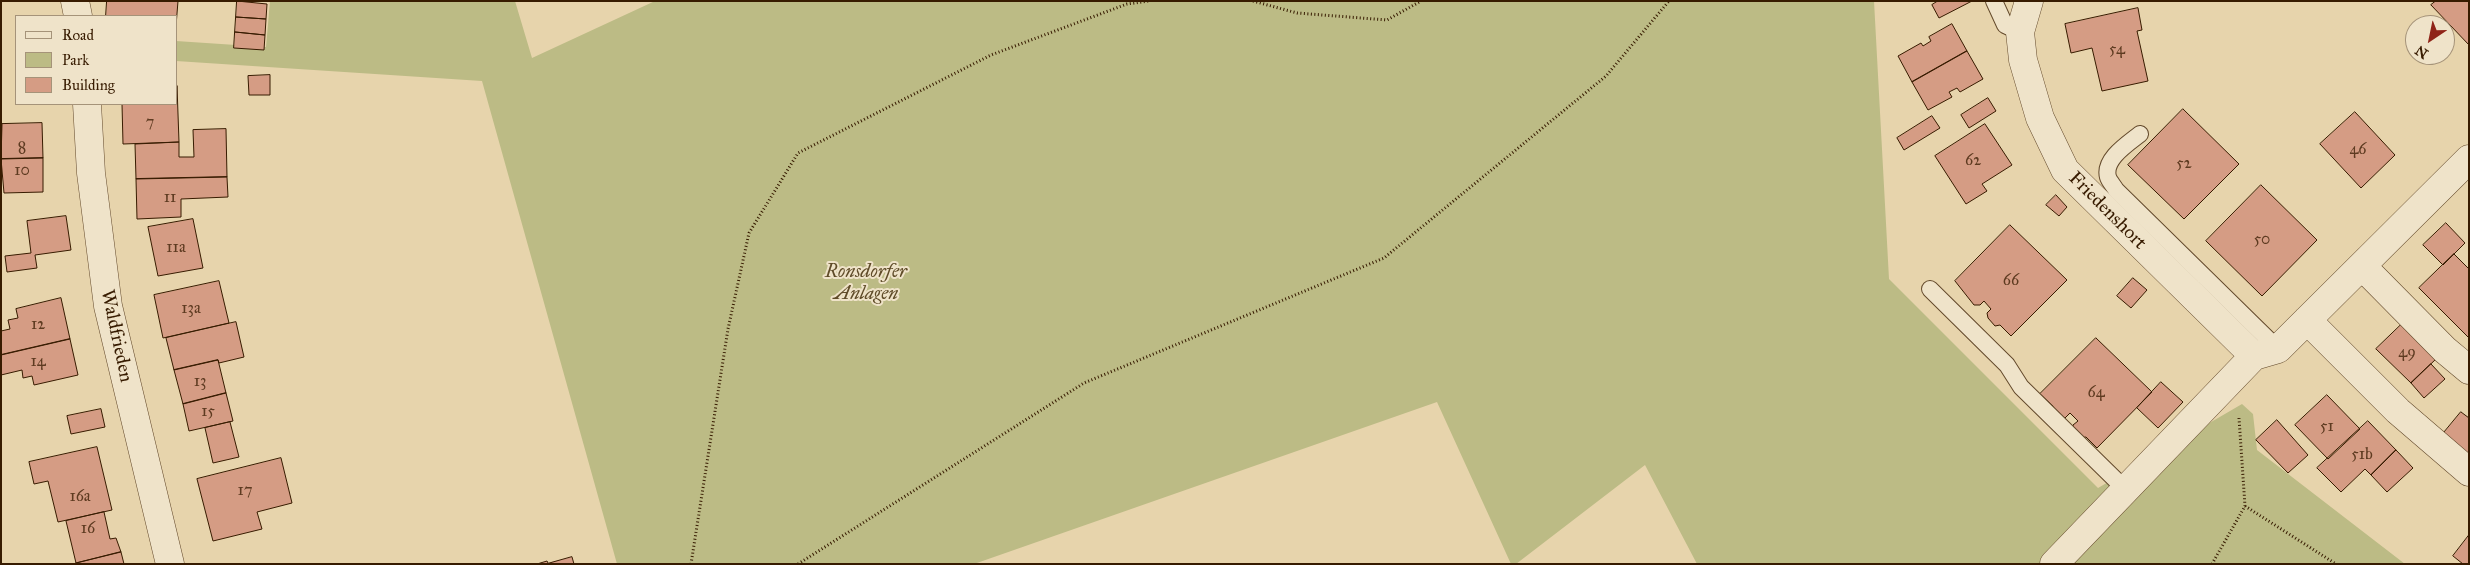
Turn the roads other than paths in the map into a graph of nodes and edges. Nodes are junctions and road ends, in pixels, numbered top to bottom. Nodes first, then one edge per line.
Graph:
1 (75, 1) edge
2 (1994, 1) edge
3 (2029, 1) edge
4 (78, 15) edge
5 (2020, 32) junction
6 (87, 105) edge
7 (2140, 134) dead end
8 (2469, 159) edge
9 (2362, 266) junction
10 (1930, 289) dead end
11 (2307, 320) junction
12 (2256, 360) junction
13 (2469, 370) edge
14 (2469, 472) edge
15 (2126, 490) junction
16 (170, 564) edge
17 (2054, 564) edge

1 - 4 street
2 - 5 lane
3 - 5 street, Friedenshort
5 - 12 street, Friedenshort
6 - 16 street, Waldfrieden
7 - 12 lane
8 - 9 street
9 - 11 street
9 - 13 street
10 - 15 lane
11 - 12 street
11 - 14 street
12 - 15 street
15 - 17 street

